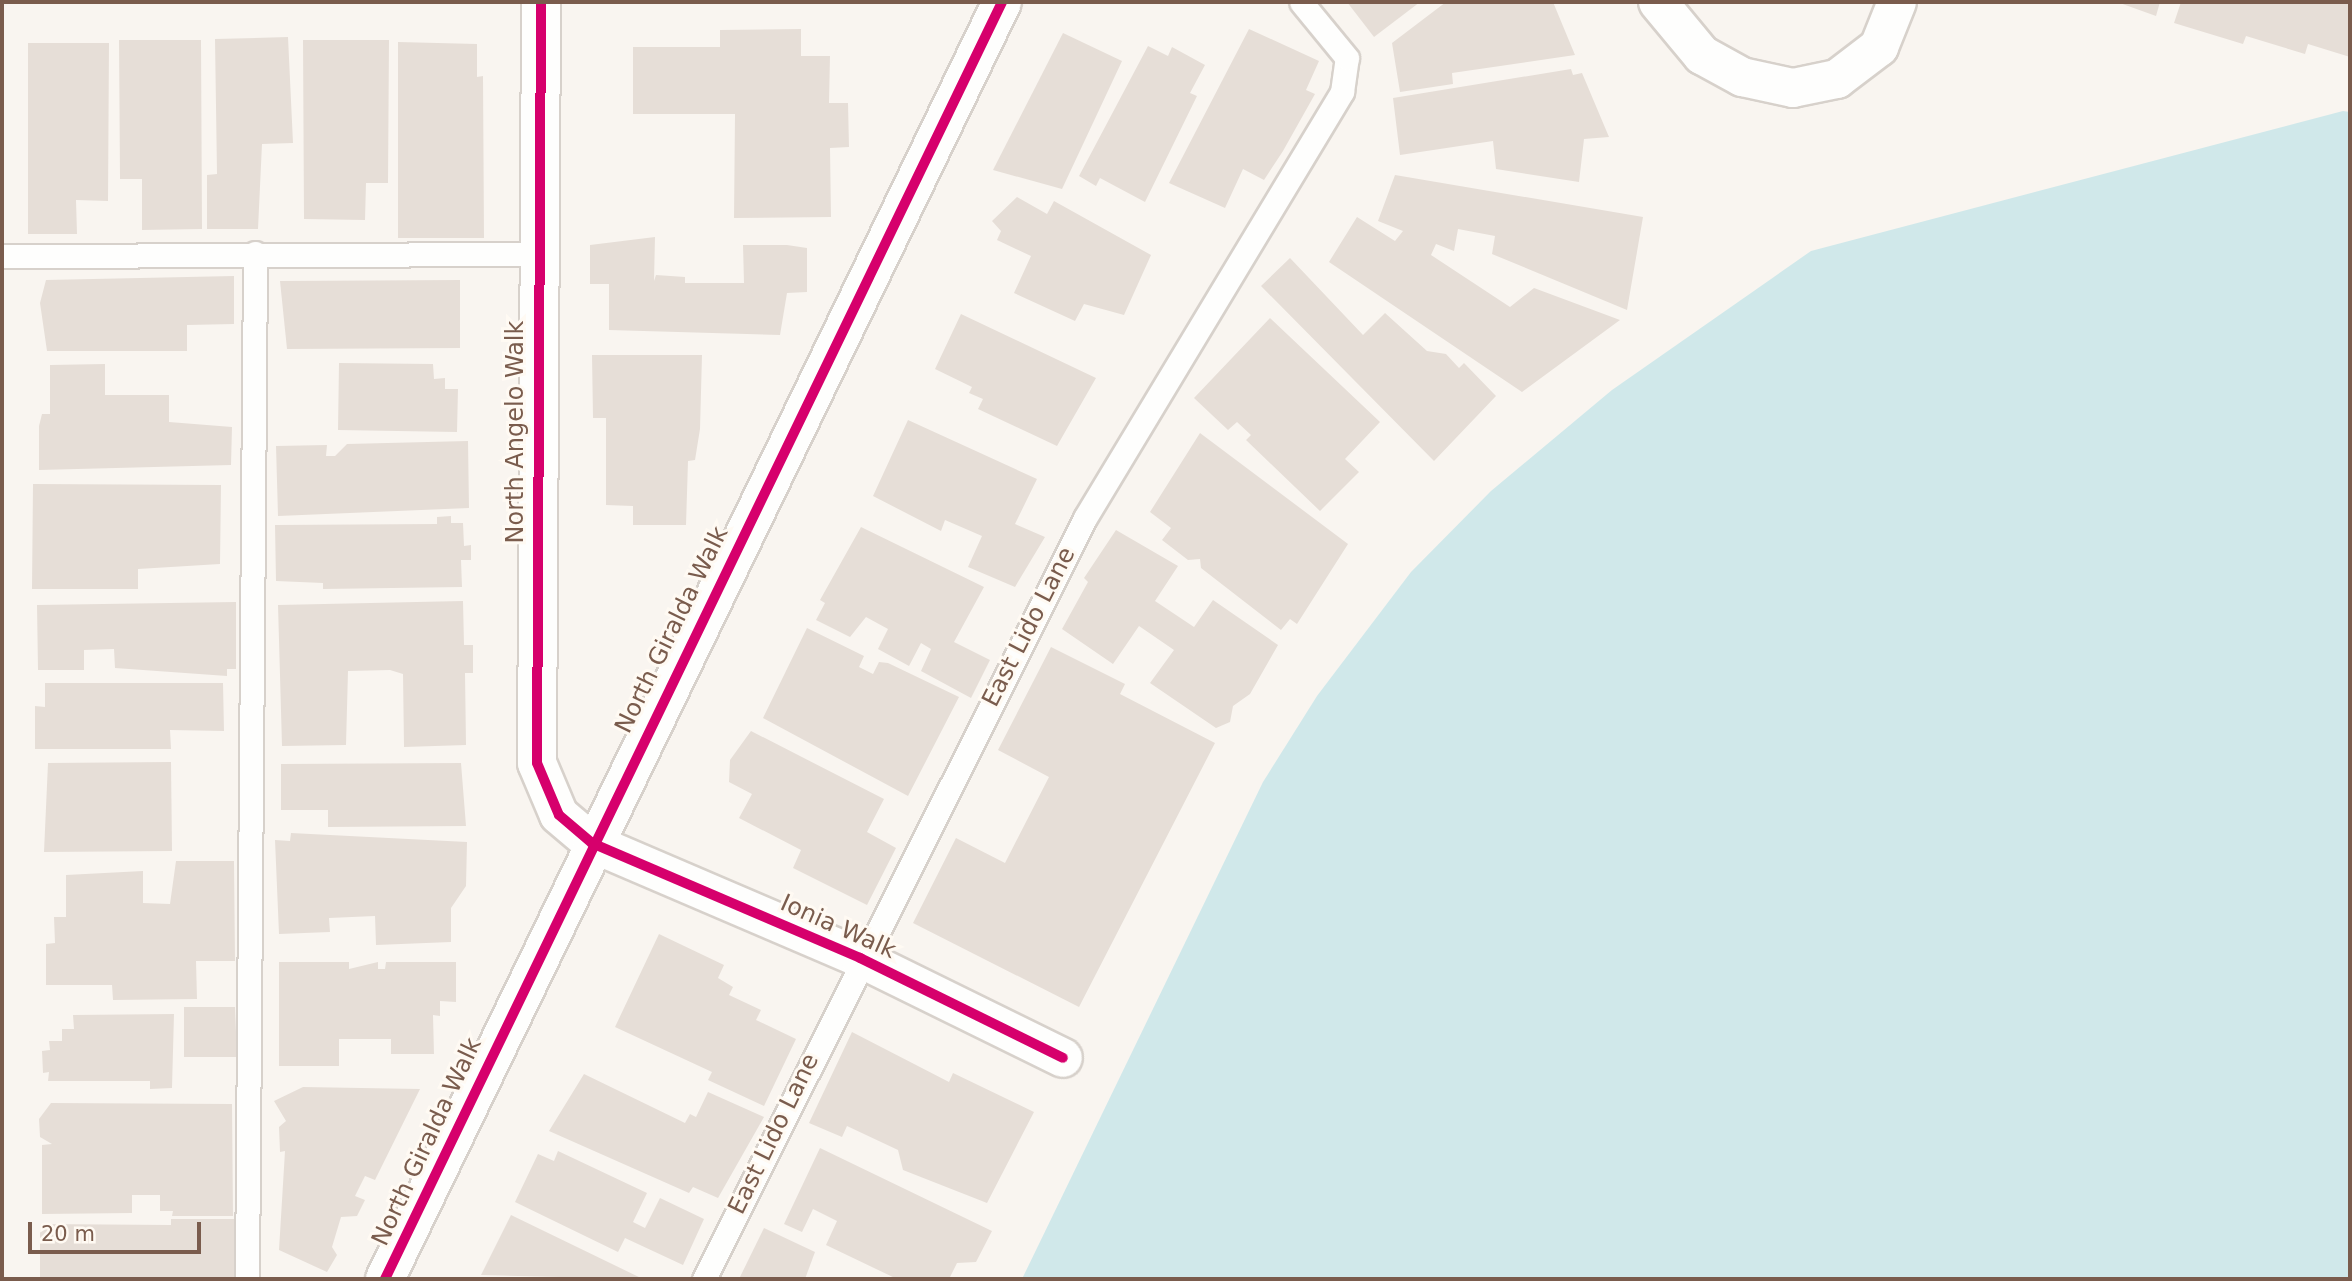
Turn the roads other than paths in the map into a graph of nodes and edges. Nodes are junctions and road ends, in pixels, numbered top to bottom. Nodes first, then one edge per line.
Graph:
1 (541, 2) edge
2 (1002, 2) edge
3 (1301, 2) edge
4 (1658, 2) edge
5 (1897, 2) edge
6 (256, 253) junction
7 (537, 254) junction
8 (2, 256) edge
9 (592, 843) junction
10 (860, 958) junction
11 (1063, 1058) dead end
12 (247, 1279) edge
13 (385, 1279) edge
14 (704, 1279) edge

1 - 7 street, North Angelo Walk
2 - 9 street, North Giralda Walk
3 - 10 lane, East Lido Lane
4 - 5 street
6 - 7 lane
6 - 8 lane
6 - 12 lane
7 - 9 street, North Angelo Walk
9 - 10 street, Ionia Walk
9 - 13 street, North Giralda Walk
10 - 11 street, Ionia Walk
10 - 14 lane, East Lido Lane

